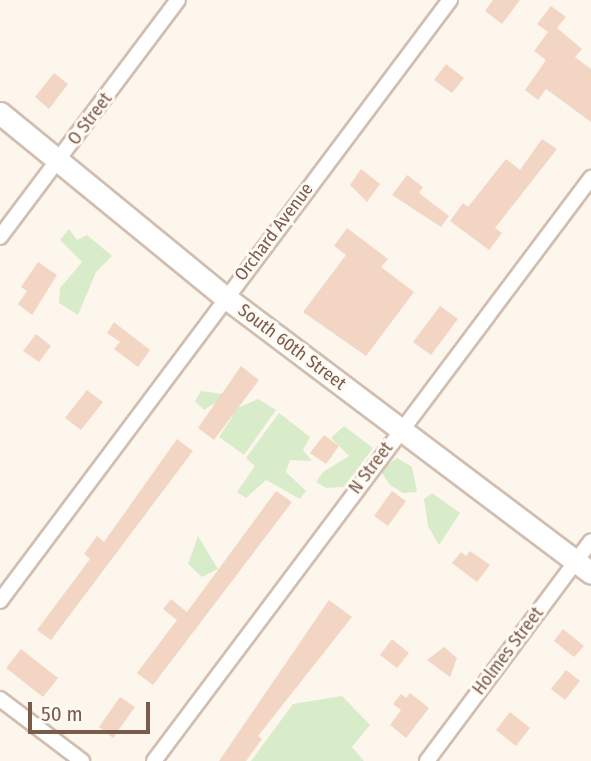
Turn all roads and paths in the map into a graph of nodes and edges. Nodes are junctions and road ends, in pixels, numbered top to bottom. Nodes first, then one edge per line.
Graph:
1 (178, 0) edge
2 (450, 0) edge
3 (0, 113) edge
4 (61, 158) junction
5 (591, 177) edge
6 (0, 237) edge
7 (225, 297) junction
8 (401, 429) junction
9 (591, 541) edge
10 (583, 567) edge
11 (0, 601) edge
12 (0, 699) edge
13 (82, 761) edge
14 (154, 761) edge
15 (427, 761) edge

1 - 4 street, O Street
2 - 7 street, Orchard Avenue
3 - 4 main road, South 60th Street
4 - 6 street, O Street
4 - 7 main road, South 60th Street
5 - 8 street, N Street
7 - 8 main road, South 60th Street
7 - 11 street, Orchard Avenue
8 - 10 main road, South 60th Street
8 - 14 street, N Street
9 - 10 street, Holmes Street
10 - 15 street, Holmes Street
12 - 13 street

